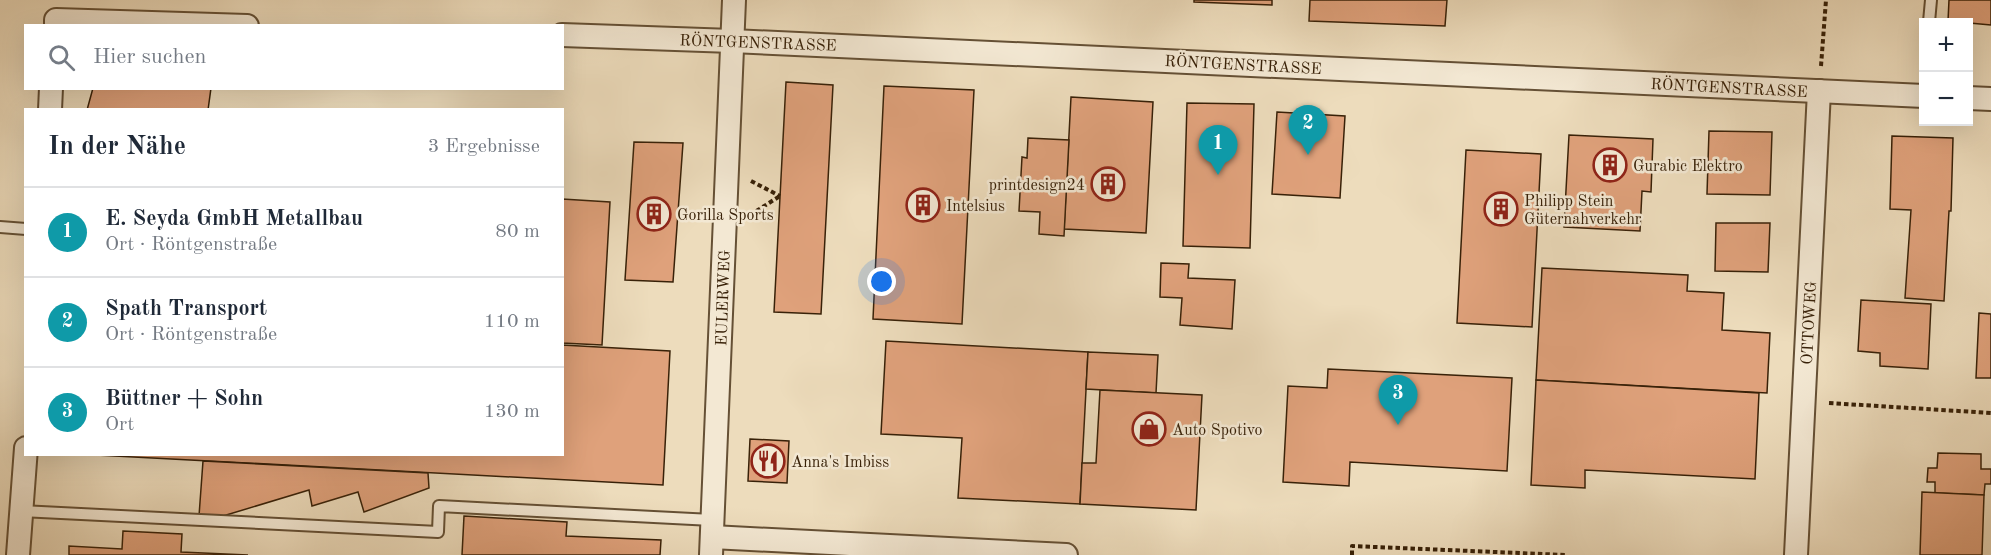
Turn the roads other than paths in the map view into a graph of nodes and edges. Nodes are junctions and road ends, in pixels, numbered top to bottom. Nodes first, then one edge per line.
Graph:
1 (734, 0) edge
2 (1931, 0) edge
3 (56, 15) edge
4 (1929, 18) edge
5 (212, 24) edge
6 (564, 35) edge
7 (732, 41) junction
8 (51, 90) edge
9 (1819, 91) junction
10 (1919, 96) edge
11 (1973, 98) edge
12 (1991, 99) edge
13 (50, 108) edge
14 (0, 227) edge
15 (24, 229) edge
16 (25, 456) edge
17 (21, 511) junction
18 (712, 537) edge
19 (18, 555) edge
20 (1066, 555) edge
21 (1796, 555) edge

1 - 7 street, EULERWEG
2 - 4 lane
3 - 5 street
6 - 7 street, RÖNTGENSTRASSE
7 - 9 street, RÖNTGENSTRASSE
7 - 18 street, EULERWEG
8 - 13 street
9 - 10 street, RÖNTGENSTRASSE
9 - 21 street, OTTOWEG
11 - 12 street
14 - 15 lane
16 - 17 street
17 - 18 lane
17 - 19 street
18 - 20 street

